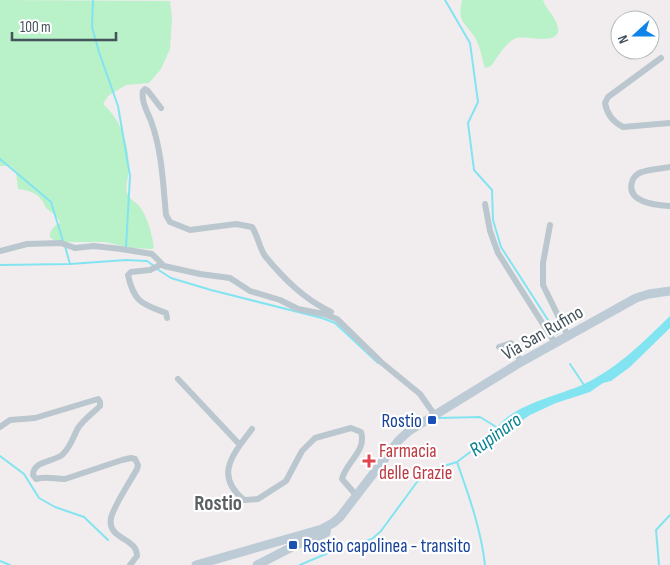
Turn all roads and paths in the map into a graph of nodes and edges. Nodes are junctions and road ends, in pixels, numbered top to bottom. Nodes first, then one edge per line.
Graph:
1 (661, 58) dead end
2 (162, 108) dead end
3 (670, 122) edge
4 (670, 167) edge
5 (485, 204) dead end
6 (670, 206) edge
7 (550, 225) dead end
8 (0, 251) edge
9 (162, 264) junction
10 (670, 291) edge
11 (167, 318) dead end
12 (337, 320) junction
13 (568, 336) junction
14 (555, 343) junction
15 (499, 347) dead end
16 (521, 362) junction
17 (178, 379) dead end
18 (434, 414) junction
19 (0, 426) edge
20 (252, 429) dead end
21 (240, 446) junction
22 (356, 495) junction
23 (327, 526) junction
24 (130, 565) edge
25 (196, 565) edge
26 (257, 565) edge

1 - 3 street
2 - 12 street
4 - 6 street
5 - 14 street
7 - 13 street
8 - 9 street
9 - 11 street
9 - 12 street
10 - 13 main road, Via San Rufino
12 - 18 street
13 - 14 main road, Via San Rufino
14 - 16 main road, Via San Rufino
15 - 16 street
16 - 18 main road, Via San Rufino
17 - 21 street
18 - 22 main road, Via San Rufino
19 - 24 street
20 - 21 street
21 - 22 street
22 - 23 main road, Via San Rufino
23 - 25 main road
23 - 26 main road, Via San Rufino

